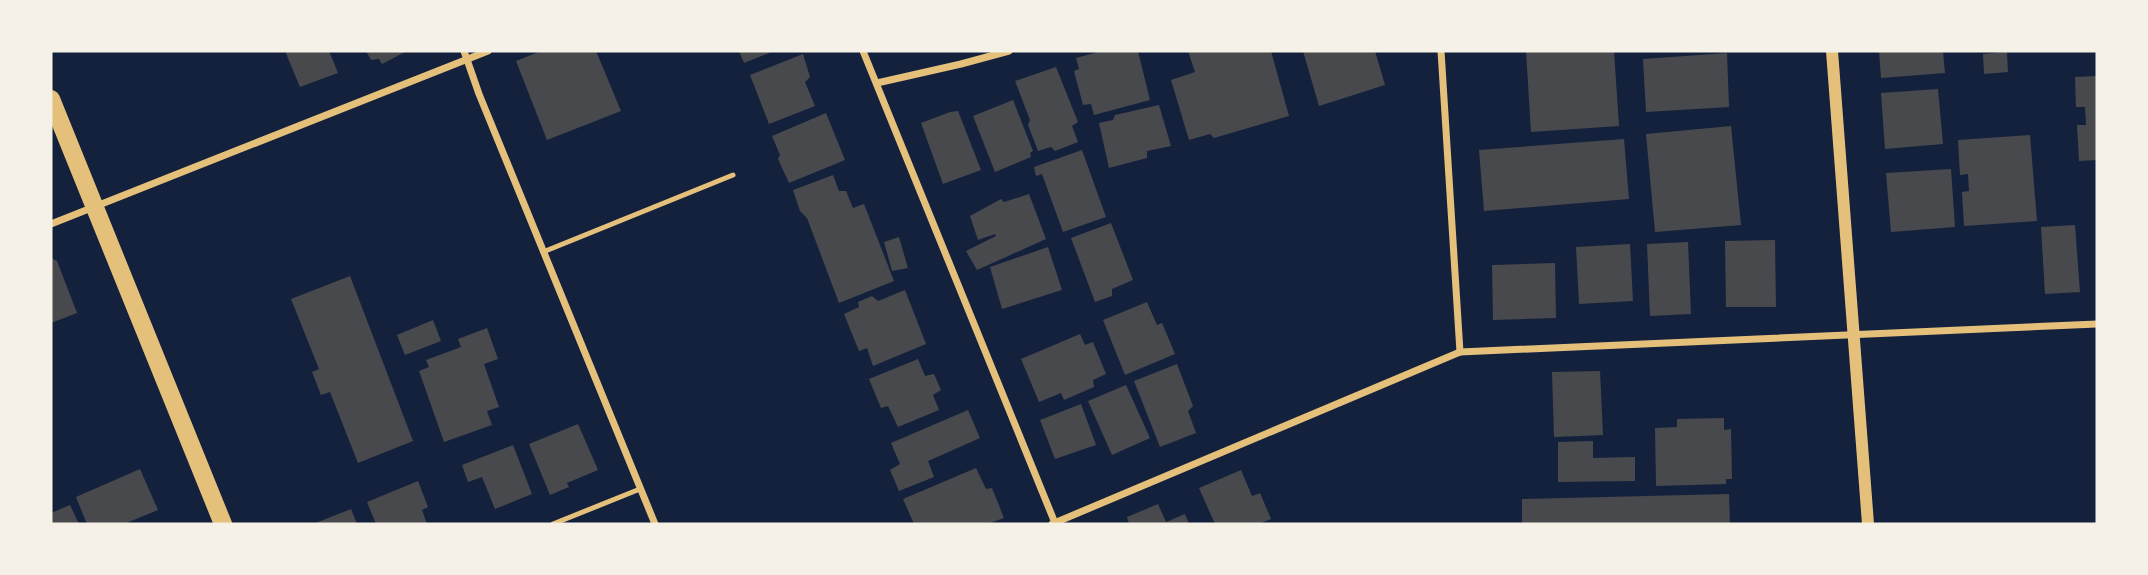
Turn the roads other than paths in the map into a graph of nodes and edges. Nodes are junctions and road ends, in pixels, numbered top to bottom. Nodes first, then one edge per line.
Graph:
1 (488, 51) edge
2 (863, 51) edge
3 (1009, 51) edge
4 (1441, 51) edge
5 (1832, 51) edge
6 (466, 55) edge
7 (877, 83) junction
8 (51, 99) edge
9 (733, 175) dead end
10 (94, 206) junction
11 (51, 223) edge
12 (543, 252) junction
13 (2097, 324) edge
14 (1854, 334) junction
15 (1460, 352) junction
16 (640, 489) junction
17 (223, 524) edge
18 (552, 524) edge
19 (655, 524) edge
20 (1054, 524) edge
21 (1868, 524) edge

1 - 6 street
2 - 7 street
3 - 7 street
4 - 15 street
5 - 14 street
6 - 10 street
6 - 12 street
7 - 20 street
8 - 10 main road
9 - 12 lane
10 - 11 street
10 - 17 main road
12 - 16 street
13 - 14 street
14 - 15 street
14 - 21 street
15 - 20 street
16 - 18 lane
16 - 19 street

